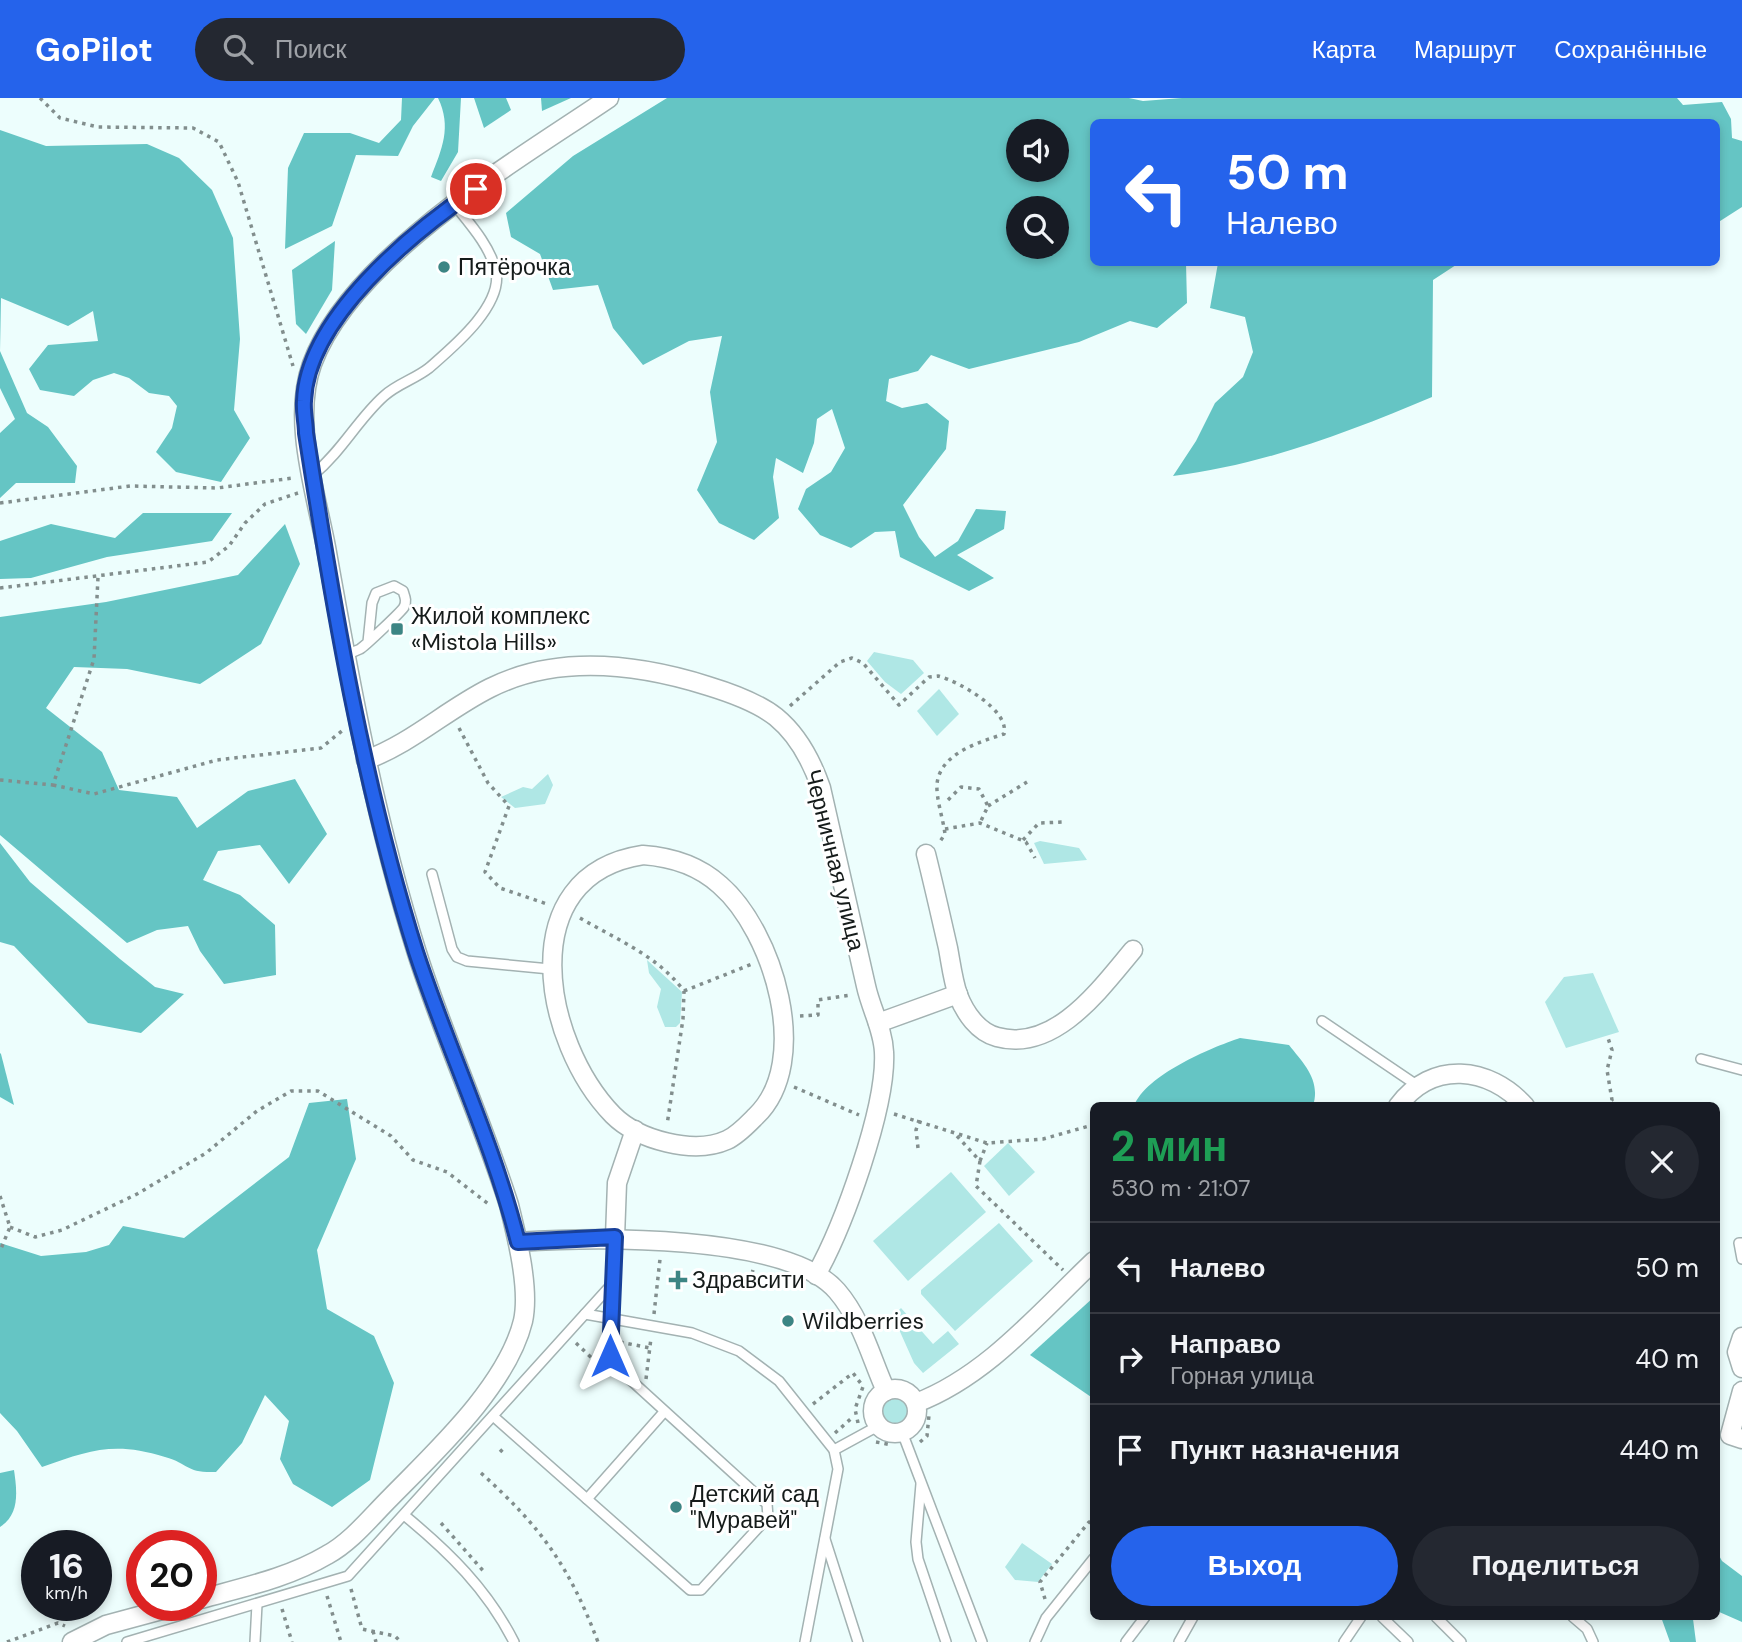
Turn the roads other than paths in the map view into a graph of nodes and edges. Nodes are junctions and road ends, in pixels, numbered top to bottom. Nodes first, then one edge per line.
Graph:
1 (609, 98) edge
2 (454, 204) junction
3 (311, 475) junction
4 (368, 642) junction
5 (345, 655) junction
6 (366, 760) junction
7 (930, 850) road end
8 (432, 874) dead end
9 (1133, 950) dead end
10 (550, 969) junction
11 (958, 994) junction
12 (1322, 1021) dead end
13 (878, 1023) junction
14 (1701, 1059) dead end
15 (1742, 1070) edge
16 (1418, 1086) junction
17 (1402, 1102) edge
18 (1521, 1102) edge
19 (635, 1130) junction
20 (615, 1237) junction
21 (518, 1242) junction
22 (1742, 1243) edge
23 (1742, 1259) edge
24 (1090, 1265) edge
25 (816, 1275) junction
26 (612, 1284) junction
27 (585, 1314) junction
28 (610, 1318) junction
29 (1742, 1337) edge
30 (1742, 1368) edge
31 (886, 1391) junction
32 (1742, 1391) edge
33 (921, 1401) junction
34 (664, 1412) junction
35 (493, 1416) junction
36 (869, 1431) junction
37 (1742, 1439) edge
38 (905, 1441) junction
39 (834, 1450) junction
40 (921, 1480) junction
41 (587, 1499) junction
42 (404, 1515) junction
43 (825, 1538) junction
44 (1090, 1563) edge
45 (217, 1594) edge
46 (257, 1604) junction
47 (126, 1620) edge
48 (1143, 1620) edge
49 (1191, 1620) edge
50 (1359, 1620) edge
51 (1385, 1620) edge
52 (1439, 1620) edge
53 (1576, 1620) edge
54 (79, 1639) edge
55 (127, 1642) edge
56 (255, 1642) edge
57 (514, 1642) edge
58 (805, 1642) edge
59 (858, 1642) edge
60 (946, 1642) edge
61 (982, 1642) edge
62 (1035, 1642) edge
63 (1126, 1642) edge
64 (1179, 1642) edge
65 (1344, 1642) edge
66 (1408, 1642) edge
67 (1461, 1642) edge
68 (1593, 1642) edge

1 - 2 street
2 - 3 street
2 - 3 lane
3 - 5 street
4 - 4 lane
4 - 5 lane
5 - 6 street
6 - 13 street, Черничная улица
6 - 21 street
7 - 11 street
8 - 10 lane
9 - 11 street
10 - 19 street
10 - 19 street
11 - 13 street
12 - 16 lane
13 - 25 street, Черничная улица
14 - 15 lane
16 - 17 street
16 - 18 street
19 - 20 street
20 - 21 street
20 - 25 street
20 - 26 lane
21 - 45 street
22 - 23 lane
24 - 33 street
25 - 31 street
26 - 27 lane
26 - 28 lane
27 - 28 lane
27 - 35 lane
28 - 34 lane
28 - 39 lane
29 - 30 street
31 - 33 street
31 - 36 street
32 - 37 street
33 - 38 street
34 - 41 lane
34 - 41 lane
35 - 41 lane
35 - 42 lane
36 - 38 street
36 - 39 lane
38 - 40 lane
39 - 43 lane
40 - 60 lane
40 - 61 lane
42 - 46 lane
42 - 57 lane
43 - 58 lane
43 - 59 lane
44 - 62 lane
46 - 55 lane
46 - 56 lane
47 - 54 street
48 - 63 lane
49 - 64 lane
50 - 65 lane
51 - 66 lane
52 - 67 lane
53 - 68 lane

